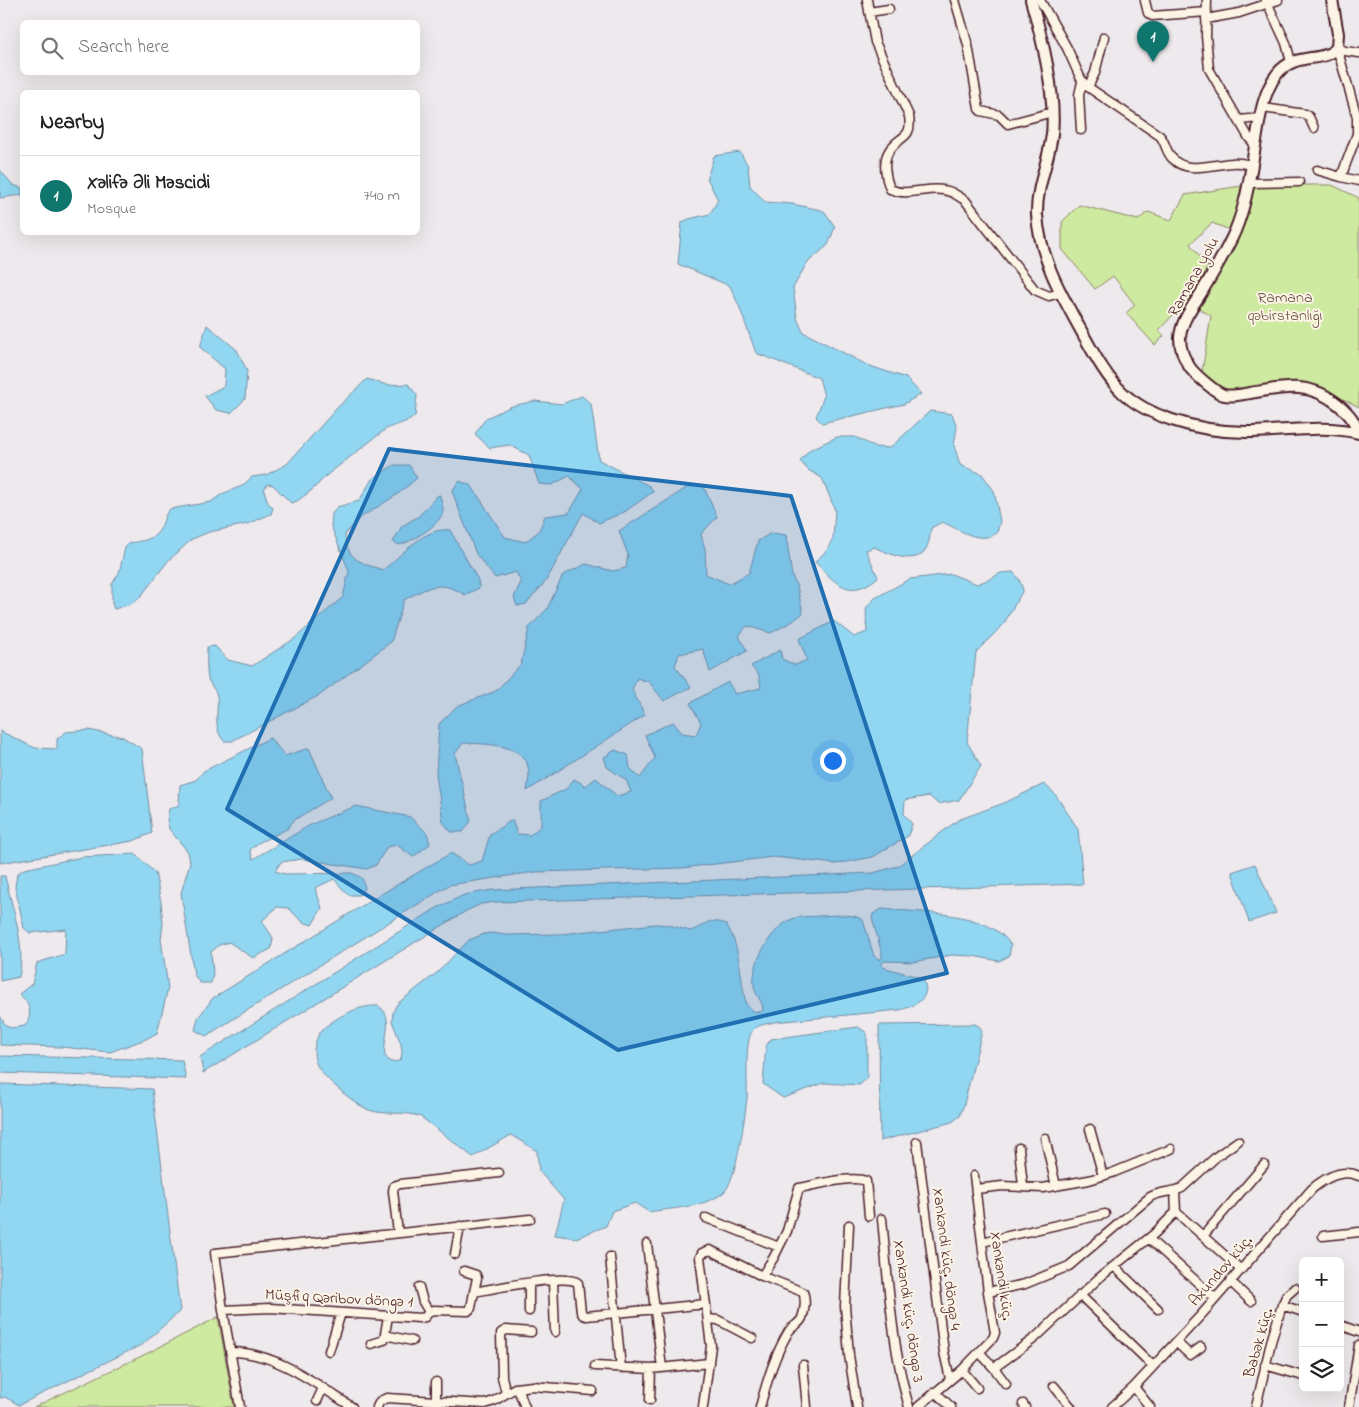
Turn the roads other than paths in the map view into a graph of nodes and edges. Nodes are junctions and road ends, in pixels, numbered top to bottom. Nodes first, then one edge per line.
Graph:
1 (867, 0) edge
2 (955, 0) edge
3 (1031, 0) edge
4 (1040, 0) edge
5 (1207, 0) edge
6 (1278, 0) edge
7 (1332, 0) edge
8 (1145, 1) edge
9 (1267, 2) edge
10 (889, 9) dead end
11 (868, 12) junction
12 (1207, 16) junction
13 (1104, 38) dead end
14 (1337, 48) junction
15 (1359, 52) edge
16 (1291, 62) junction
17 (1085, 84) junction
18 (1052, 112) junction
19 (1261, 113) junction
20 (1239, 120) junction
21 (1314, 128) dead end
22 (1081, 130) dead end
23 (1255, 145) junction
24 (1252, 165) junction
25 (1317, 170) dead end
26 (1341, 177) junction
27 (1359, 181) edge
28 (1299, 182) dead end
29 (1249, 183) junction
30 (1060, 293) junction
31 (1358, 433) edge
32 (1090, 1129) dead end
33 (1045, 1138) dead end
34 (917, 1142) dead end
35 (1238, 1142) dead end
36 (1019, 1148) dead end
37 (1171, 1149) dead end
38 (1264, 1165) dead end
39 (499, 1173) dead end
40 (974, 1176) dead end
41 (1103, 1176) junction
42 (1359, 1176) edge
43 (1023, 1186) junction
44 (1056, 1186) junction
45 (976, 1190) junction
46 (1175, 1191) junction
47 (1176, 1212) junction
48 (1105, 1214) dead end
49 (869, 1216) dead end
50 (706, 1218) dead end
51 (530, 1219) dead end
52 (882, 1219) dead end
53 (849, 1225) dead end
54 (460, 1226) junction
55 (1359, 1232) edge
56 (398, 1233) junction
57 (1203, 1236) junction
58 (1323, 1236) dead end
59 (1149, 1239) junction
60 (982, 1242) junction
61 (647, 1244) dead end
62 (779, 1247) junction
63 (455, 1254) dead end
64 (610, 1257) dead end
65 (1114, 1266) junction
66 (1240, 1269) junction
67 (464, 1271) dead end
68 (762, 1276) junction
69 (553, 1281) junction
70 (1230, 1281) junction
71 (529, 1283) junction
72 (419, 1287) dead end
73 (1295, 1288) dead end
74 (474, 1292) junction
75 (988, 1292) junction
76 (1080, 1295) junction
77 (1215, 1298) junction
78 (1251, 1301) dead end
79 (706, 1304) junction
80 (1282, 1305) junction
81 (655, 1309) junction
82 (1158, 1309) dead end
83 (224, 1310) junction
84 (529, 1311) dead end
85 (1299, 1311) edge
86 (429, 1312) junction
87 (341, 1313) junction
88 (616, 1314) junction
89 (388, 1316) junction
90 (708, 1319) junction
91 (1344, 1326) edge
92 (531, 1332) dead end
93 (555, 1332) dead end
94 (1359, 1332) edge
95 (385, 1336) junction
96 (752, 1338) dead end
97 (412, 1341) dead end
98 (1176, 1342) junction
99 (372, 1344) dead end
100 (1359, 1345) edge
101 (1201, 1347) dead end
102 (329, 1351) dead end
103 (231, 1352) junction
104 (980, 1353) junction
105 (709, 1363) junction
106 (803, 1365) dead end
107 (595, 1366) dead end
108 (1153, 1366) junction
109 (1265, 1366) junction
110 (1357, 1367) edge
111 (621, 1368) junction
112 (662, 1368) junction
113 (994, 1368) junction
114 (651, 1369) junction
115 (962, 1370) junction
116 (1299, 1375) edge
117 (950, 1379) junction
118 (436, 1382) dead end
119 (1006, 1384) dead end
120 (1054, 1386) dead end
121 (1134, 1387) junction
122 (323, 1388) junction
123 (516, 1388) junction
124 (977, 1388) dead end
125 (593, 1391) dead end
126 (935, 1392) junction
127 (506, 1393) junction
128 (650, 1400) dead end
129 (317, 1401) dead end
130 (436, 1401) junction
131 (485, 1406) edge
132 (240, 1407) edge
133 (352, 1407) edge
134 (377, 1407) edge
135 (525, 1407) edge
136 (704, 1407) edge
137 (760, 1407) edge
138 (807, 1407) edge
139 (858, 1407) edge
140 (910, 1407) edge
141 (918, 1407) edge
142 (951, 1407) edge
143 (1071, 1407) edge
144 (1112, 1407) edge
145 (1150, 1407) edge
146 (1256, 1407) edge
147 (1349, 1407) edge

1 - 11 street
2 - 18 street
3 - 18 street
4 - 17 street
5 - 12 street
6 - 9 street
7 - 14 street
8 - 12 street
9 - 12 street
9 - 16 street
10 - 11 street
11 - 30 street
12 - 20 street
13 - 17 street
14 - 15 street
14 - 16 street
14 - 26 street
16 - 19 street, Ramana yolu
17 - 22 street
17 - 24 street
18 - 30 street
19 - 20 street
19 - 21 street
19 - 23 street, Ramana yolu
20 - 23 street
23 - 24 street, Ramana yolu
24 - 29 street, Ramana yolu
25 - 26 street
26 - 27 street
28 - 29 street
29 - 31 street, Ramana yolu
30 - 31 street
32 - 41 street
33 - 44 street
34 - 117 street, Xankəndi küç. döngə 4
35 - 46 street
36 - 43 street
37 - 41 street
38 - 57 street
39 - 56 street
40 - 45 street, Xankəndi küç.
41 - 44 street
42 - 66 street, Axundov küç.
43 - 44 street
43 - 45 street
45 - 60 street, Xankəndi küç.
46 - 47 street
46 - 75 street
47 - 57 street
47 - 59 street
48 - 60 street
49 - 62 street
50 - 62 street
51 - 54 street
52 - 140 street, Xankəndi küç. döngə 3
53 - 139 street
54 - 56 street
54 - 63 street
55 - 58 street
56 - 83 street
57 - 66 street
59 - 65 street
59 - 77 street
60 - 75 street, Xankəndi küç.
61 - 81 street
62 - 68 street
64 - 88 street
65 - 76 street
65 - 82 street
66 - 70 street, Axundov küç.
67 - 74 street
68 - 79 street
68 - 137 street
69 - 71 street
69 - 88 street
69 - 93 street
70 - 77 street, Axundov küç.
70 - 78 street
71 - 74 street
71 - 84 street
72 - 86 street
73 - 80 street
74 - 86 street, Müşfiq Qəribov döngə 1
75 - 104 street, Xankəndi küç.
76 - 108 street
76 - 113 street
77 - 98 street, Axundov küç.
79 - 81 street
79 - 90 street
80 - 85 street, Babək küç.
80 - 109 street, Babək küç.
81 - 88 street
81 - 112 street
83 - 87 street, Müşfiq Qəribov döngə 1
83 - 103 street
86 - 89 street, Müşfiq Qəribov döngə 1
87 - 89 street, Müşfiq Qəribov döngə 1
87 - 102 street
88 - 111 street
89 - 95 street
90 - 96 street
90 - 105 street
91 - 94 street
92 - 127 street
95 - 97 street
95 - 99 street
98 - 101 street
98 - 108 street, Axundov küç.
100 - 110 street
103 - 122 street
103 - 132 street
104 - 113 street
104 - 115 street, Xankəndi küç.
105 - 112 street
105 - 136 street
106 - 138 street
107 - 111 street
108 - 121 street, Axundov küç.
109 - 116 street
109 - 146 street, Babək küç.
110 - 147 street
111 - 114 street
112 - 114 street
113 - 119 street
114 - 128 street
115 - 117 street, Xankəndi küç.
115 - 124 street
117 - 126 street, Xankəndi küç.
118 - 130 street
120 - 143 street
121 - 144 street, Axundov küç.
121 - 145 street
122 - 129 street
122 - 133 street
123 - 125 street
123 - 127 street
123 - 135 street
126 - 141 street, Xankəndi küç.
126 - 142 street
127 - 131 street
130 - 131 street
130 - 134 street

